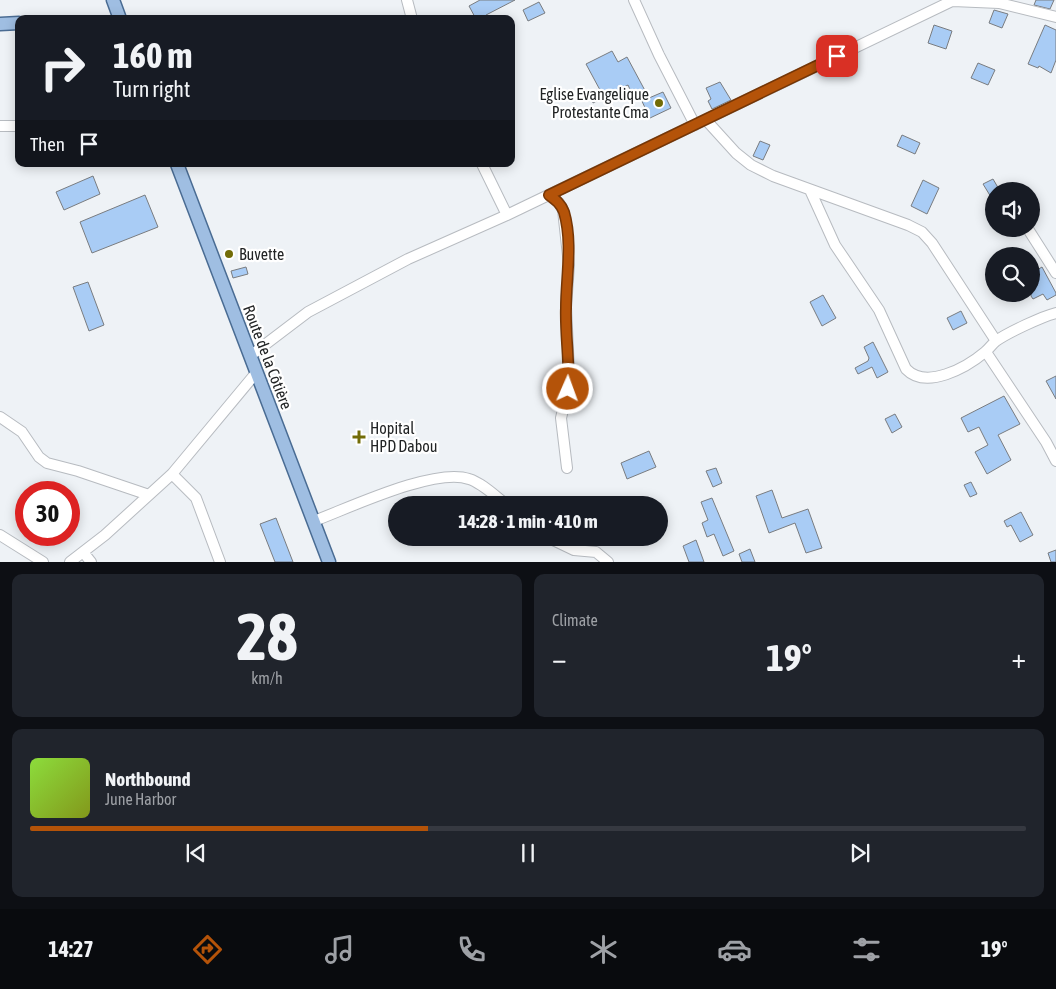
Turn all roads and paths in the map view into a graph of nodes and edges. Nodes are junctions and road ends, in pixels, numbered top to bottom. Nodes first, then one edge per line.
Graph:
1 (113, 0) edge
2 (407, 0) edge
3 (634, 0) edge
4 (954, 0) edge
5 (119, 15) edge
6 (411, 15) edge
7 (1056, 17) edge
8 (15, 23) edge
9 (0, 24) edge
10 (706, 120) junction
11 (695, 125) junction
12 (0, 126) edge
13 (15, 126) edge
14 (178, 167) edge
15 (484, 167) edge
16 (810, 190) junction
17 (549, 195) junction
18 (508, 215) junction
19 (1033, 237) edge
20 (1056, 272) edge
21 (1056, 313) edge
22 (996, 342) junction
23 (986, 352) junction
24 (250, 356) junction
25 (256, 373) junction
26 (0, 417) edge
27 (1056, 461) edge
28 (567, 468) dead end
29 (172, 474) junction
30 (149, 495) junction
31 (494, 496) edge
32 (314, 521) junction
33 (0, 535) edge
34 (562, 546) edge
35 (83, 552) junction
36 (43, 562) edge
37 (70, 562) edge
38 (91, 562) edge
39 (220, 562) edge
40 (329, 562) edge
41 (608, 562) edge

1 - 5 main road
2 - 6 street
3 - 11 street
4 - 7 street
4 - 10 street
8 - 9 main road
10 - 11 street
10 - 16 street
11 - 17 street
12 - 13 street
14 - 24 main road, Route de la Côtière
15 - 18 street
16 - 22 street
16 - 23 street
17 - 18 street
17 - 28 street
18 - 24 street
19 - 20 street
21 - 22 street
22 - 23 street
23 - 27 street
24 - 25 main road, Route de la Côtière
25 - 29 street
25 - 32 main road, Route de la Côtière
26 - 30 street
29 - 30 street
29 - 39 street
30 - 35 street
31 - 32 street
32 - 40 main road, Route de la Côtière
33 - 36 street
34 - 41 street
35 - 37 street
35 - 38 street

